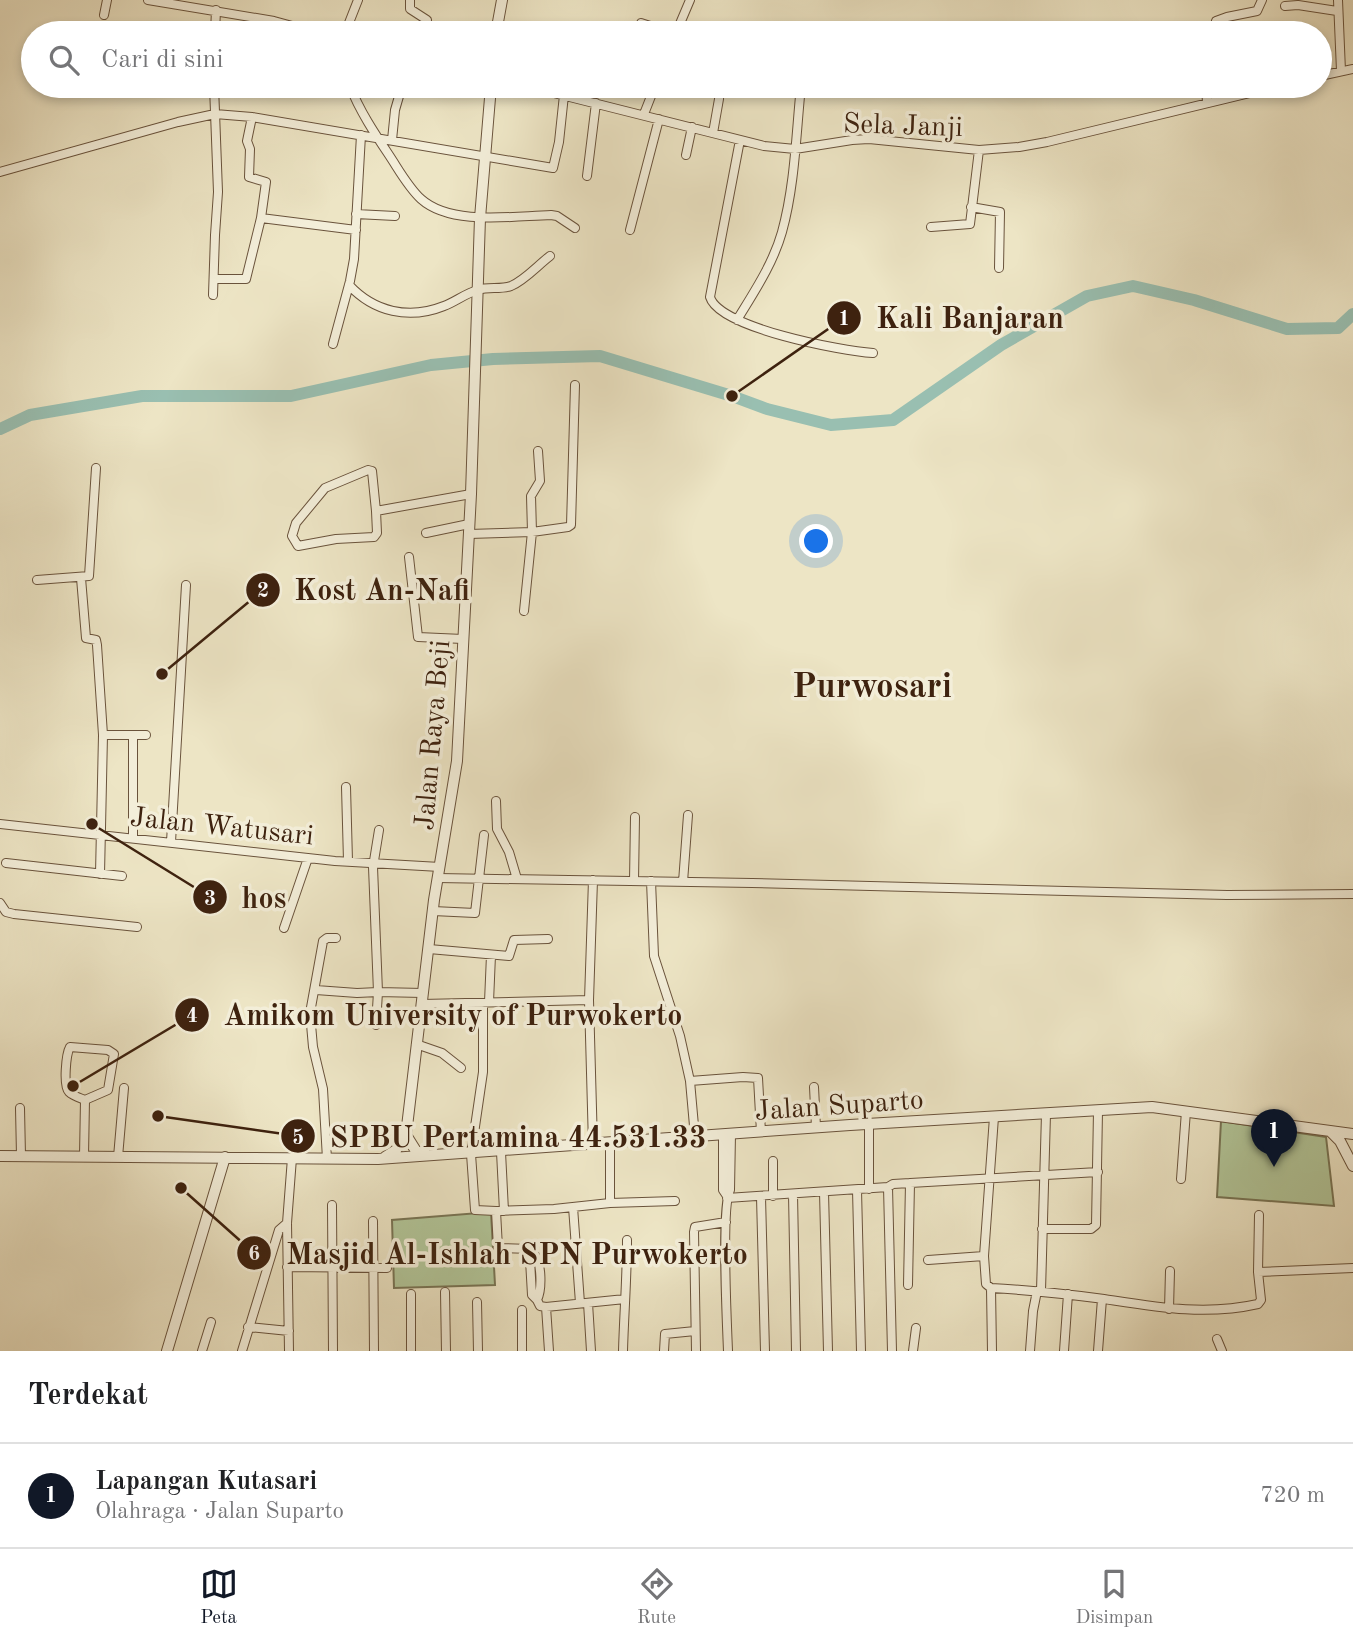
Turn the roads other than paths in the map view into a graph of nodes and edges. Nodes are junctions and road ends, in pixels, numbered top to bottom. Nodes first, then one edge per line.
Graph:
1 (107, 0) edge
2 (148, 0) edge
3 (358, 0) edge
4 (410, 0) edge
5 (502, 0) edge
6 (690, 0) edge
7 (1262, 0) edge
8 (1338, 0) edge
9 (198, 4) edge
10 (1285, 6) dead end
11 (216, 10) junction
12 (1337, 11) junction
13 (104, 15) dead end
14 (216, 21) edge
15 (274, 21) edge
16 (350, 21) edge
17 (427, 21) edge
18 (498, 21) edge
19 (680, 21) edge
20 (1218, 21) edge
21 (1353, 69) edge
22 (1341, 71) junction
23 (1332, 73) edge
24 (214, 98) edge
25 (357, 98) edge
26 (398, 98) edge
27 (490, 98) edge
28 (564, 98) edge
29 (576, 98) edge
30 (650, 98) edge
31 (800, 98) edge
32 (1207, 98) edge
33 (1226, 98) edge
34 (719, 99) dead end
35 (596, 103) junction
36 (1207, 103) junction
37 (215, 114) junction
38 (644, 114) junction
39 (252, 117) junction
40 (659, 119) junction
41 (691, 127) junction
42 (713, 133) junction
43 (361, 135) junction
44 (383, 139) junction
45 (740, 140) junction
46 (795, 149) junction
47 (979, 150) junction
48 (686, 155) dead end
49 (485, 158) junction
50 (0, 172) edge
51 (587, 176) dead end
52 (971, 207) junction
53 (356, 214) junction
54 (394, 216) dead end
55 (261, 218) junction
56 (480, 218) junction
57 (931, 227) dead end
58 (575, 228) dead end
59 (356, 230) junction
60 (630, 230) dead end
61 (550, 256) dead end
62 (999, 268) dead end
63 (214, 279) junction
64 (349, 285) junction
65 (479, 289) junction
66 (213, 295) dead end
67 (737, 320) junction
68 (333, 344) dead end
69 (873, 353) dead end
70 (575, 385) dead end
71 (538, 451) dead end
72 (96, 468) dead end
73 (471, 494) junction
74 (376, 512) junction
75 (469, 529) junction
76 (532, 532) junction
77 (426, 533) dead end
78 (409, 557) dead end
79 (81, 578) junction
80 (37, 580) dead end
81 (186, 585) dead end
82 (524, 611) dead end
83 (463, 639) junction
84 (103, 735) junction
85 (133, 735) junction
86 (146, 735) dead end
87 (346, 787) dead end
88 (496, 801) dead end
89 (688, 815) dead end
90 (635, 817) dead end
91 (0, 824) edge
92 (379, 830) dead end
93 (102, 835) junction
94 (484, 835) dead end
95 (133, 838) junction
96 (171, 842) junction
97 (307, 858) junction
98 (348, 861) junction
99 (6, 863) dead end
100 (374, 864) junction
101 (439, 873) junction
102 (100, 874) junction
103 (122, 876) dead end
104 (478, 878) junction
105 (517, 879) junction
106 (593, 880) junction
107 (634, 881) junction
108 (650, 881) junction
109 (683, 882) junction
110 (1353, 894) edge
111 (0, 902) edge
112 (433, 911) junction
113 (137, 927) dead end
114 (284, 928) dead end
115 (336, 938) dead end
116 (548, 939) dead end
117 (429, 949) junction
118 (491, 956) junction
119 (316, 990) junction
120 (378, 992) junction
121 (422, 999) junction
122 (589, 1000) junction
123 (486, 1002) junction
124 (376, 1025) dead end
125 (416, 1044) junction
126 (461, 1068) dead end
127 (690, 1081) junction
128 (814, 1087) dead end
129 (124, 1088) dead end
130 (85, 1100) junction
131 (20, 1108) dead end
132 (1098, 1111) junction
133 (1186, 1111) junction
134 (1046, 1114) junction
135 (994, 1117) junction
136 (869, 1124) junction
137 (816, 1128) junction
138 (761, 1132) junction
139 (1330, 1132) junction
140 (1353, 1134) edge
141 (406, 1135) junction
142 (727, 1135) junction
143 (695, 1137) junction
144 (610, 1144) junction
145 (593, 1145) junction
146 (500, 1152) junction
147 (471, 1154) junction
148 (0, 1156) edge
149 (21, 1156) junction
150 (84, 1156) junction
151 (432, 1156) junction
152 (118, 1157) junction
153 (225, 1157) junction
154 (292, 1158) junction
155 (327, 1158) junction
156 (1352, 1158) edge
157 (378, 1159) junction
158 (773, 1161) dead end
159 (1098, 1172) junction
160 (1044, 1174) junction
161 (989, 1179) junction
162 (1181, 1179) dead end
163 (910, 1182) junction
164 (888, 1187) junction
165 (869, 1189) junction
166 (857, 1190) junction
167 (824, 1192) junction
168 (793, 1194) junction
169 (773, 1196) junction
170 (727, 1197) junction
171 (761, 1197) junction
172 (674, 1200) dead end
173 (610, 1203) junction
174 (332, 1205) dead end
175 (573, 1207) junction
176 (500, 1211) junction
177 (1259, 1215) dead end
178 (373, 1221) dead end
179 (726, 1222) junction
180 (286, 1223) junction
181 (1042, 1229) junction
182 (626, 1240) dead end
183 (984, 1256) junction
184 (928, 1260) dead end
185 (287, 1267) junction
186 (332, 1267) junction
187 (373, 1267) junction
188 (387, 1268) dead end
189 (1353, 1268) edge
190 (1170, 1270) dead end
191 (1258, 1272) junction
192 (908, 1285) dead end
193 (991, 1288) junction
194 (1039, 1291) junction
195 (445, 1292) dead end
196 (411, 1294) dead end
197 (1068, 1294) junction
198 (625, 1299) junction
199 (1102, 1299) junction
200 (477, 1302) dead end
201 (584, 1303) junction
202 (546, 1307) junction
203 (1169, 1309) junction
204 (522, 1310) dead end
205 (211, 1322) dead end
206 (248, 1327) junction
207 (916, 1328) dead end
208 (289, 1331) junction
209 (695, 1331) junction
210 (1217, 1339) dead end
211 (167, 1351) edge
212 (202, 1351) edge
213 (242, 1351) edge
214 (289, 1351) edge
215 (333, 1351) edge
216 (374, 1351) edge
217 (411, 1351) edge
218 (446, 1351) edge
219 (478, 1351) edge
220 (522, 1351) edge
221 (549, 1351) edge
222 (591, 1351) edge
223 (623, 1351) edge
224 (664, 1351) edge
225 (696, 1351) edge
226 (728, 1351) edge
227 (765, 1351) edge
228 (796, 1351) edge
229 (828, 1351) edge
230 (861, 1351) edge
231 (892, 1351) edge
232 (913, 1351) edge
233 (992, 1351) edge
234 (1030, 1351) edge
235 (1064, 1351) edge
236 (1098, 1351) edge
237 (1222, 1351) edge

1 - 13 street
2 - 9 street
3 - 16 street
4 - 17 street
5 - 18 street
6 - 19 street
7 - 20 street
8 - 12 street
9 - 11 street
10 - 12 street
11 - 14 street
11 - 15 street
12 - 22 street
21 - 22 street
22 - 23 street
24 - 37 street
25 - 44 street
26 - 44 street
27 - 49 street, Jalan Raya Beji
28 - 49 street
29 - 35 street, Sela Janji
30 - 38 street
31 - 46 street
32 - 36 street
33 - 36 street, Sela Janji
34 - 42 street
35 - 38 street, Sela Janji
35 - 51 street
36 - 47 street, Sela Janji
37 - 39 street
37 - 50 street
37 - 63 street
38 - 40 street, Sela Janji
39 - 43 street
39 - 55 street
40 - 41 street, Sela Janji
40 - 60 street
41 - 42 street, Sela Janji
41 - 48 street
42 - 45 street, Sela Janji
43 - 44 street
43 - 53 street
44 - 49 street
44 - 56 street
45 - 46 street, Sela Janji
45 - 67 street
46 - 47 street, Sela Janji
46 - 67 street
47 - 52 street
49 - 56 street, Jalan Raya Beji
52 - 57 street
52 - 62 street
53 - 54 street
53 - 59 street
55 - 59 street
55 - 63 street
56 - 58 street
56 - 65 street, Jalan Raya Beji
59 - 64 street
61 - 65 street
63 - 66 street
64 - 65 street
64 - 68 street
65 - 73 street, Jalan Raya Beji
67 - 69 street
70 - 76 street
71 - 76 street
72 - 79 street
73 - 74 street
73 - 75 street, Jalan Raya Beji
74 - 74 street
75 - 76 street
75 - 77 street
75 - 83 street, Jalan Raya Beji
76 - 82 street
78 - 83 street
79 - 80 street
79 - 84 street
81 - 96 street
83 - 101 street, Jalan Raya Beji
84 - 85 street
84 - 93 street
85 - 86 street
85 - 95 street
87 - 98 street
88 - 105 street
89 - 109 street
90 - 107 street
91 - 93 street, Jalan Watusari
92 - 100 street
93 - 95 street, Jalan Watusari
93 - 102 street
94 - 104 street
95 - 96 street, Jalan Watusari
96 - 97 street, Jalan Watusari
97 - 98 street, Jalan Watusari
97 - 114 street
98 - 100 street, Jalan Watusari
99 - 102 street
100 - 101 street, Jalan Watusari
100 - 120 street
101 - 104 street, Jalan Watusari
101 - 112 street, Jalan Raya Beji
102 - 103 street
104 - 105 street, Jalan Watusari
104 - 112 street
105 - 106 street, Jalan Watusari
106 - 107 street, Jalan Watusari
106 - 122 street
107 - 108 street, Jalan Watusari
108 - 109 street, Jalan Watusari
108 - 127 street
109 - 110 street, Jalan Watusari
111 - 113 street
112 - 117 street, Jalan Raya Beji
115 - 119 street
116 - 118 street
117 - 118 street
117 - 121 street, Jalan Raya Beji
118 - 123 street
119 - 120 street
119 - 155 street
120 - 121 street
120 - 124 street
121 - 123 street
121 - 125 street, Jalan Raya Beji
122 - 123 street
122 - 145 street
123 - 147 street
125 - 126 street
125 - 141 street, Jalan Raya Beji
127 - 138 street
127 - 143 street
128 - 137 street
129 - 152 street
130 - 130 street
130 - 150 street
131 - 149 street
132 - 133 street, Jalan Suparto
132 - 134 street, Jalan Suparto
132 - 159 street
133 - 139 street, Jalan Suparto
133 - 162 street
134 - 135 street, Jalan Suparto
134 - 160 street
135 - 136 street, Jalan Suparto
135 - 161 street
136 - 137 street, Jalan Suparto
136 - 165 street
137 - 138 street, Jalan Suparto
138 - 142 street, Jalan Suparto
139 - 140 street, Jalan Suparto
139 - 156 street
141 - 151 street
141 - 157 street
142 - 143 street, Jalan Suparto
142 - 170 street
143 - 144 street, Jalan Suparto
144 - 145 street, Jalan Suparto
144 - 173 street
145 - 146 street, Jalan Suparto
146 - 147 street, Jalan Suparto
146 - 176 street
147 - 151 street, Jalan Suparto
147 - 176 street
148 - 149 street, Jalan Suparto
149 - 150 street, Jalan Suparto
150 - 152 street, Jalan Suparto
151 - 157 street, Jalan Suparto
152 - 153 street, Jalan Suparto
153 - 154 street, Jalan Suparto
153 - 211 street
154 - 155 street, Jalan Suparto
154 - 180 street
155 - 157 street, Jalan Suparto
158 - 169 street
159 - 160 street
159 - 181 street
160 - 161 street
160 - 181 street
161 - 163 street
161 - 183 street
163 - 164 street
163 - 192 street
164 - 165 street
164 - 231 street
165 - 166 street
166 - 167 street
166 - 230 street
167 - 168 street
167 - 229 street
168 - 169 street
168 - 228 street
169 - 171 street
170 - 171 street
170 - 179 street
171 - 227 street
172 - 173 street
173 - 175 street
174 - 186 street
175 - 176 street
175 - 201 street
176 - 202 street
177 - 191 street
178 - 187 street
179 - 209 street
179 - 226 street
180 - 185 street
180 - 206 street
181 - 194 street
182 - 198 street
183 - 184 street
183 - 193 street
185 - 186 street
185 - 208 street
186 - 187 street
186 - 215 street
187 - 188 street
187 - 216 street
189 - 191 street
190 - 203 street
191 - 203 street
193 - 194 street
193 - 233 street
194 - 197 street
194 - 234 street
195 - 218 street
196 - 217 street
197 - 199 street
197 - 235 street
198 - 201 street
198 - 223 street
199 - 203 street
199 - 236 street
200 - 219 street
201 - 202 street
201 - 222 street
202 - 221 street
204 - 220 street
205 - 212 street
206 - 208 street
206 - 213 street
207 - 232 street
208 - 214 street
209 - 224 street
209 - 225 street
210 - 237 street

